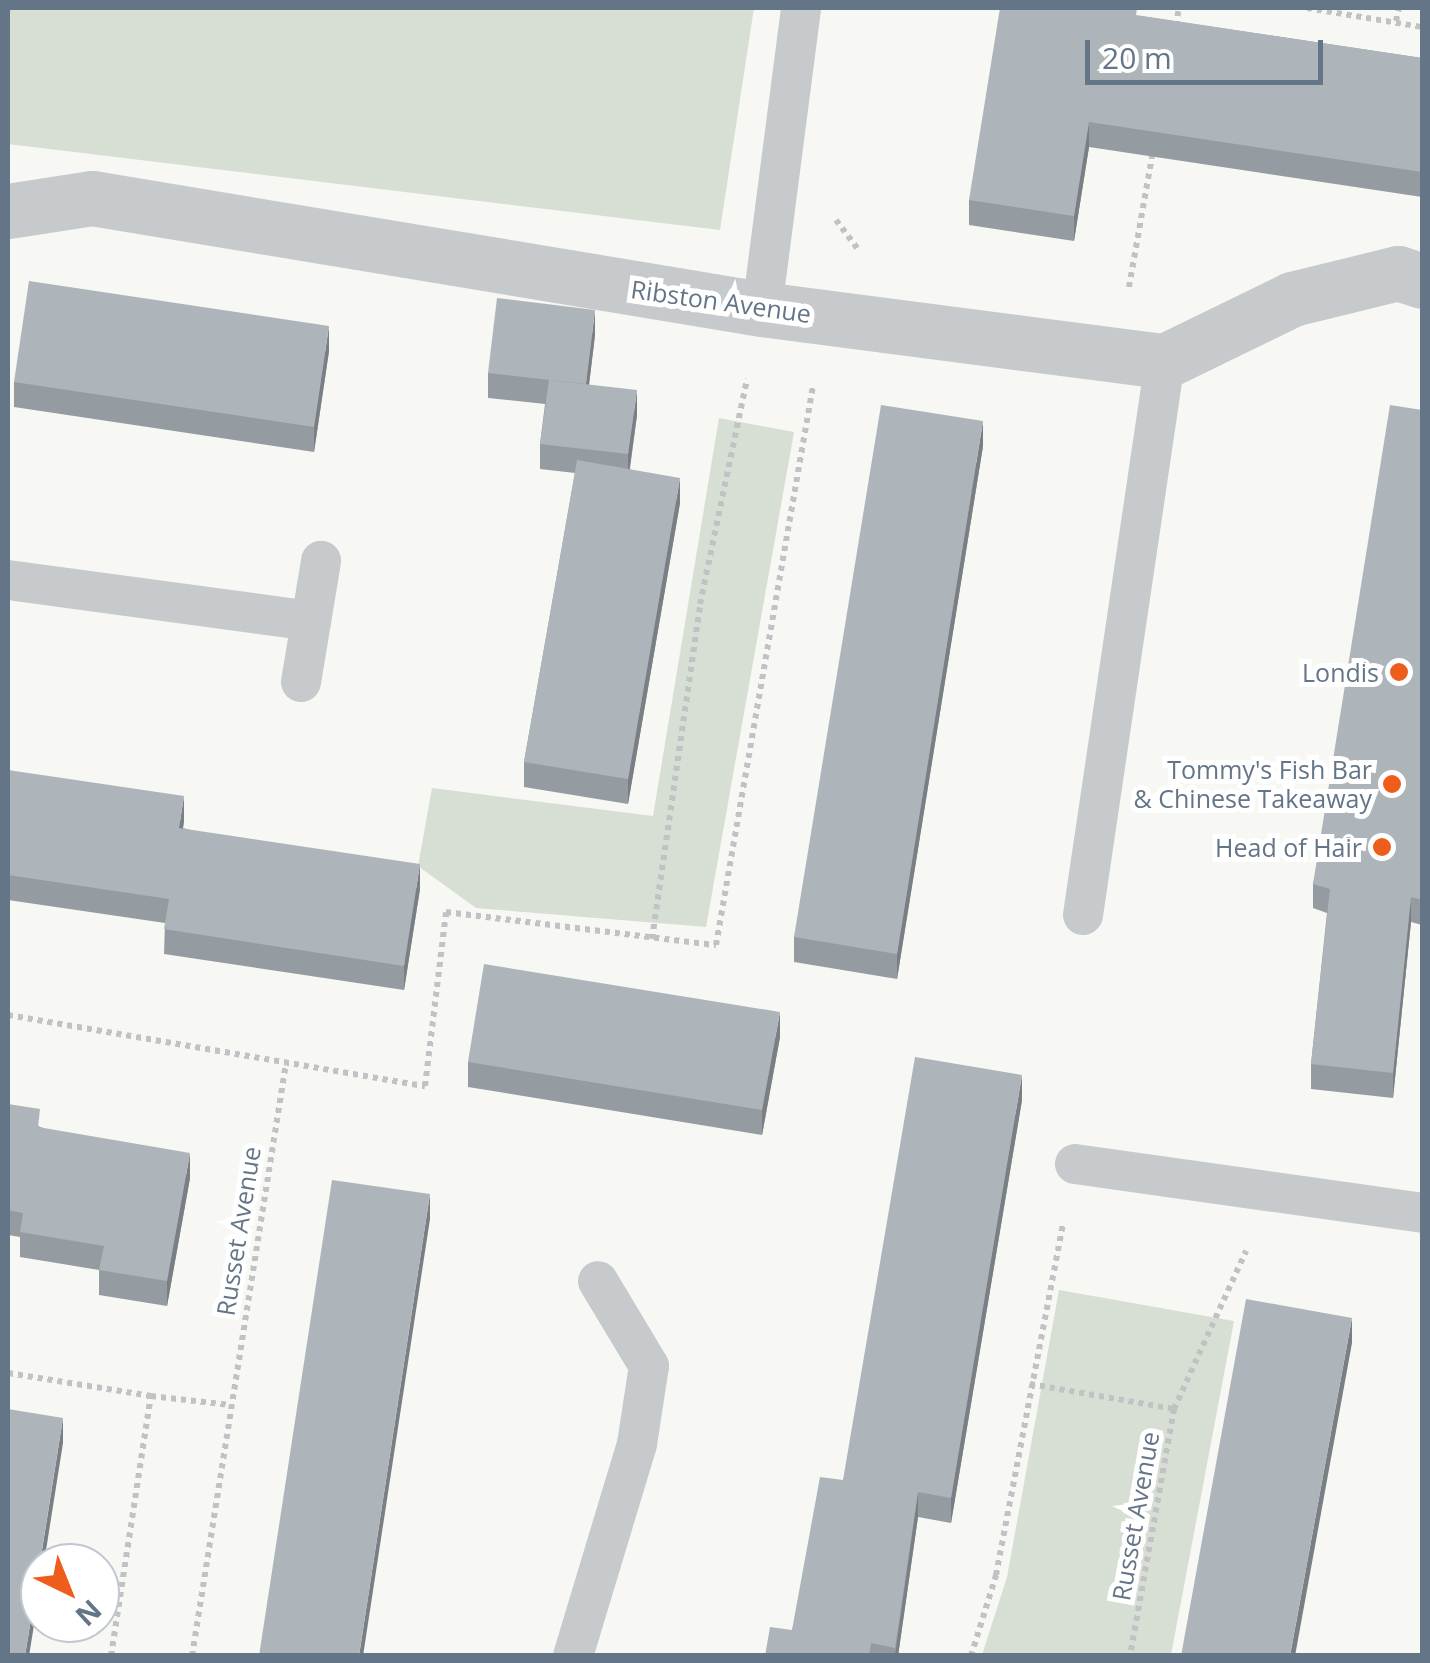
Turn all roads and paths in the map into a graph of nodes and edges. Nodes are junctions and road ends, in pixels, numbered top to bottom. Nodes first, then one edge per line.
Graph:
1 (801, 8) edge
2 (1180, 8) edge
3 (1306, 8) edge
4 (1399, 8) edge
5 (1396, 20) junction
6 (1422, 27) edge
7 (1172, 45) edge
8 (1156, 140) edge
9 (824, 204) dead end
10 (8, 211) edge
11 (877, 262) dead end
12 (1422, 281) edge
13 (762, 309) junction
14 (1125, 310) dead end
15 (825, 316) junction
16 (1166, 361) junction
17 (320, 561) dead end
18 (8, 580) edge
19 (311, 621) junction
20 (301, 682) dead end
21 (1082, 914) dead end
22 (652, 939) junction
23 (8, 1015) edge
24 (286, 1063) junction
25 (1075, 1164) joint
26 (1271, 1190) junction
27 (1422, 1213) edge
28 (598, 1281) dead end
29 (8, 1373) edge
30 (1030, 1384) junction
31 (151, 1396) junction
32 (230, 1405) junction
33 (1174, 1409) junction
34 (111, 1656) edge
35 (192, 1656) edge
36 (573, 1656) edge
37 (971, 1656) edge
38 (1130, 1656) edge

1 - 13 lane
2 - 7 path
3 - 5 path
4 - 5 path
5 - 6 path
8 - 14 path
9 - 11 path
10 - 13 street, Ribston Avenue
12 - 16 street
13 - 15 street, Ribston Avenue
13 - 22 path
15 - 16 street, Ribston Avenue
15 - 22 path
16 - 21 lane
17 - 19 lane
18 - 19 lane
19 - 20 lane
22 - 24 path
23 - 24 path
24 - 32 path, Russet Avenue
25 - 26 lane
25 - 30 path
26 - 27 lane
26 - 33 path
28 - 36 lane
29 - 31 path
30 - 33 path, Russet Avenue
30 - 37 path
31 - 32 path
31 - 34 path
32 - 35 path, Russet Avenue
33 - 38 path, Russet Avenue

